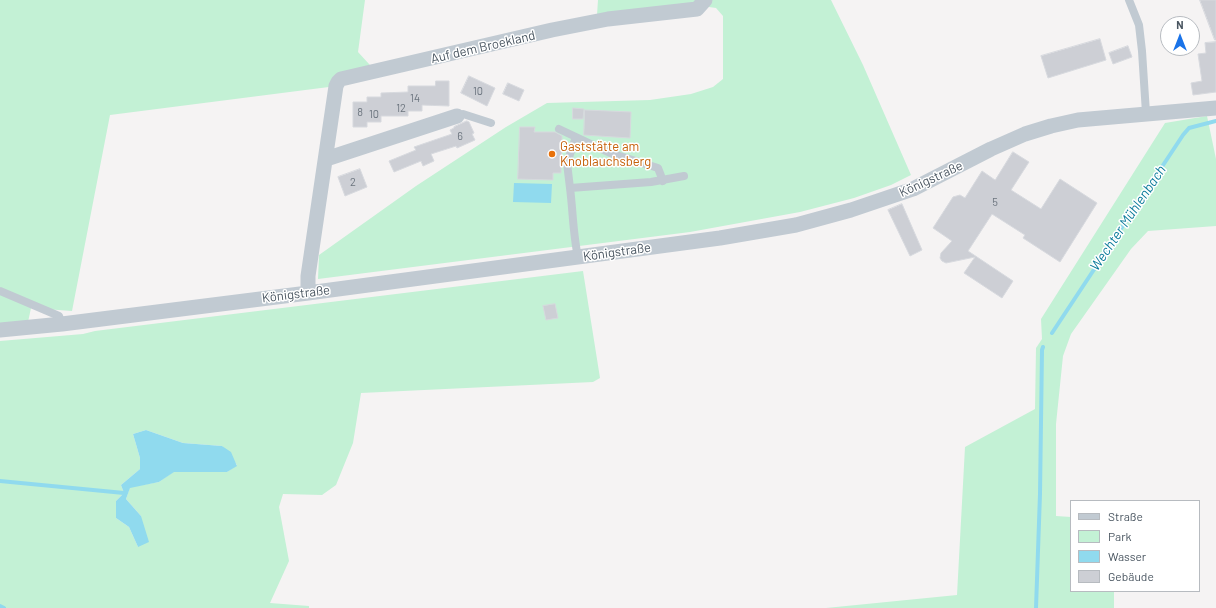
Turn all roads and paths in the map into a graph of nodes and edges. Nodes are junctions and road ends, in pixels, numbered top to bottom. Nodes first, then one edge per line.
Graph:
1 (705, 0) edge
2 (1129, 0) edge
3 (1216, 108) edge
4 (1146, 113) junction
5 (457, 116) joint
6 (491, 123) dead end
7 (560, 129) dead end
8 (576, 137) junction
9 (326, 159) junction
10 (684, 176) dead end
11 (663, 181) junction
12 (570, 188) junction
13 (578, 257) junction
14 (0, 291) edge
15 (308, 293) junction
16 (62, 324) junction
17 (0, 330) edge

1 - 9 street, Auf dem Broekland
2 - 4 lane
3 - 4 street, Königstraße
4 - 13 street, Königstraße
5 - 6 lane
5 - 9 street
7 - 8 lane
8 - 11 lane
8 - 12 lane
9 - 15 street, Auf dem Broekland
10 - 11 lane
11 - 12 lane
12 - 13 lane
13 - 15 street, Königstraße
14 - 16 lane
15 - 16 street, Königstraße
16 - 17 street, Königstraße

